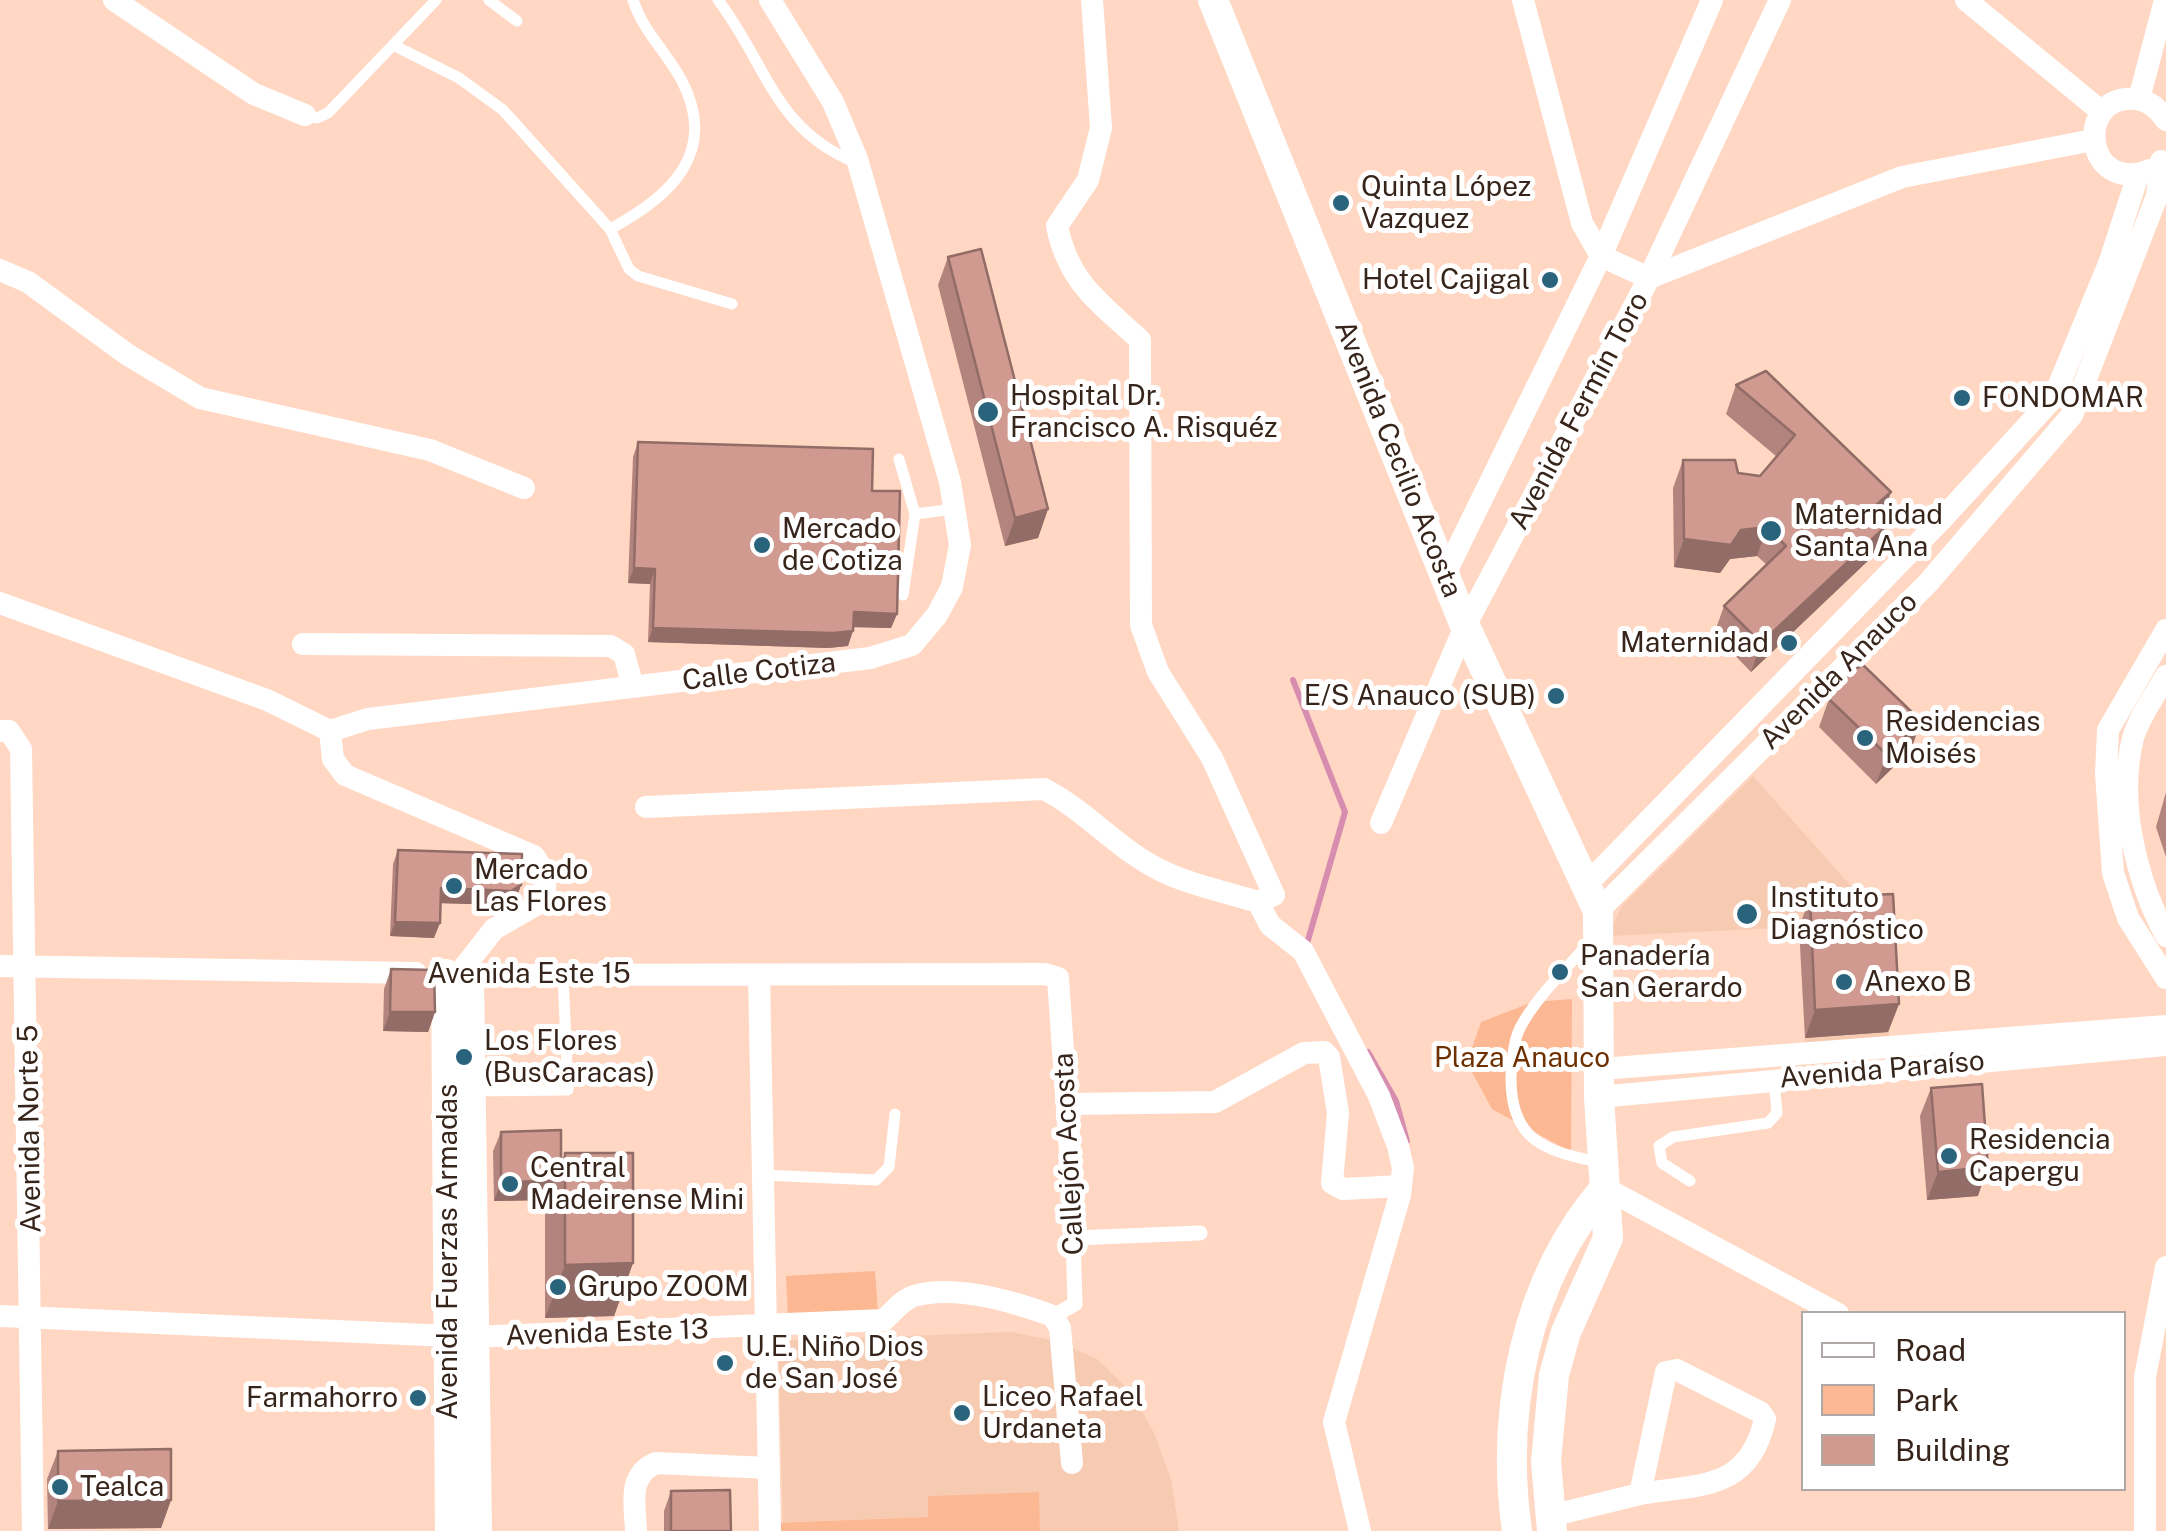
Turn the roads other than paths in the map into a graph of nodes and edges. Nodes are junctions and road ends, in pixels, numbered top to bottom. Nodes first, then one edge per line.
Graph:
1 (114, 0) edge
2 (436, 0) edge
3 (489, 0) edge
4 (633, 0) edge
5 (718, 0) edge
6 (770, 0) edge
7 (1092, 0) edge
8 (1213, 0) edge
9 (1523, 0) edge
10 (1712, 0) edge
11 (1780, 0) edge
12 (1966, 0) edge
13 (2165, 0) edge
14 (516, 21) dead end
15 (396, 46) junction
16 (2139, 99) junction
17 (2102, 112) junction
18 (305, 115) joint
19 (2166, 120) edge
20 (2093, 140) junction
21 (2163, 158) edge
22 (858, 164) junction
23 (2138, 174) junction
24 (610, 229) junction
25 (1601, 256) junction
26 (0, 270) edge
27 (1649, 278) junction
28 (732, 304) dead end
29 (898, 459) dead end
30 (524, 488) dead end
31 (954, 509) junction
32 (914, 514) junction
33 (1903, 560) junction
34 (1445, 574) junction
35 (1928, 583) junction
36 (903, 595) dead end
37 (0, 603) edge
38 (1465, 626) junction
39 (2166, 630) edge
40 (302, 644) dead end
41 (2166, 676) edge
42 (632, 688) junction
43 (5, 731) edge
44 (330, 731) junction
45 (646, 806) dead end
46 (1381, 823) dead end
47 (1258, 902) junction
48 (1595, 909) junction
49 (2166, 936) edge
50 (0, 966) edge
51 (27, 966) junction
52 (458, 974) junction
53 (563, 975) junction
54 (759, 975) junction
55 (1058, 978) joint
56 (2166, 978) edge
57 (2166, 1026) edge
58 (2166, 1045) edge
59 (1774, 1080) junction
60 (1599, 1083) junction
61 (464, 1091) junction
62 (1069, 1104) junction
63 (895, 1114) dead end
64 (1070, 1166) joint
65 (763, 1175) junction
66 (1604, 1175) junction
67 (1690, 1182) dead end
68 (1401, 1186) junction
69 (1200, 1234) dead end
70 (1073, 1238) junction
71 (2166, 1267) edge
72 (1802, 1311) edge
73 (1833, 1311) edge
74 (0, 1316) edge
75 (1052, 1316) junction
76 (33, 1317) junction
77 (766, 1328) junction
78 (460, 1336) junction
79 (1072, 1463) dead end
80 (769, 1468) junction
81 (2134, 1482) edge
82 (1640, 1494) junction
83 (1551, 1523) edge
84 (33, 1531) edge
85 (450, 1531) edge
86 (464, 1531) edge
87 (476, 1531) edge
88 (636, 1531) edge
89 (770, 1531) edge
90 (1360, 1531) edge
91 (1517, 1531) edge
92 (2146, 1531) edge

1 - 18 street
2 - 15 lane
3 - 14 lane
4 - 24 lane
5 - 22 lane
6 - 22 street, Calle Cotiza
7 - 47 street
8 - 34 main road, Avenida Cecilio Acosta
9 - 25 street
10 - 25 street, Avenida Fermín Toro
11 - 27 street, Avenida Fermín Toro
12 - 17 street
13 - 16 street
15 - 18 lane
15 - 24 lane
16 - 17 street
16 - 19 street
17 - 20 street
20 - 23 street
20 - 27 street
21 - 23 street
21 - 35 street, Avenida Anauco
22 - 31 street, Calle Cotiza
23 - 33 street, Avenida Anauco
24 - 28 lane
25 - 27 street
25 - 34 street, Avenida Fermín Toro
26 - 30 street
27 - 38 street, Avenida Fermín Toro
29 - 32 lane
31 - 32 lane
31 - 42 street, Calle Cotiza
32 - 36 lane
33 - 35 street
33 - 48 street, Avenida Anauco
34 - 38 main road, Avenida Cecilio Acosta
35 - 48 street, Avenida Anauco
37 - 44 street
38 - 46 street, Avenida Fermín Toro
38 - 48 main road, Avenida Cecilio Acosta
39 - 56 street
40 - 42 street
41 - 49 street
42 - 44 street, Calle Cotiza
43 - 51 street, Avenida Norte 5
44 - 52 street
45 - 47 street
47 - 68 street
48 - 60 main road
48 - 66 lane
50 - 51 street, Avenida Este 15
51 - 52 street, Avenida Este 15
51 - 76 street, Avenida Norte 5
52 - 53 street, Avenida Este 15
52 - 61 main road, Avenida Fuerzas Armadas
52 - 78 main road, Avenida Fuerzas Armadas
53 - 54 street, Avenida Este 15
53 - 61 lane
54 - 55 street, Avenida Este 15
54 - 65 street
55 - 62 street, Callejón Acosta
57 - 60 street, Avenida Paraíso
58 - 59 street, Avenida Paraíso
59 - 60 street, Avenida Paraíso
59 - 67 lane
60 - 66 main road
61 - 78 main road, Avenida Fuerzas Armadas
62 - 64 street, Callejón Acosta
62 - 68 street
63 - 65 lane
64 - 70 street, Callejón Acosta
65 - 77 street
66 - 72 street
66 - 73 street
66 - 83 main road
66 - 91 main road
68 - 90 street
69 - 70 street
70 - 75 street, Callejón Acosta
71 - 81 street
74 - 76 street, Avenida Este 13
75 - 77 street, Avenida Este 13
75 - 79 street
76 - 78 street, Avenida Este 13
76 - 84 street, Avenida Norte 5
77 - 78 street, Avenida Este 13
77 - 80 street
78 - 85 main road, Avenida Fuerzas Armadas
78 - 86 lane
78 - 87 main road, Avenida Fuerzas Armadas
80 - 88 street
80 - 89 street
81 - 92 street
82 - 82 street
82 - 83 street

